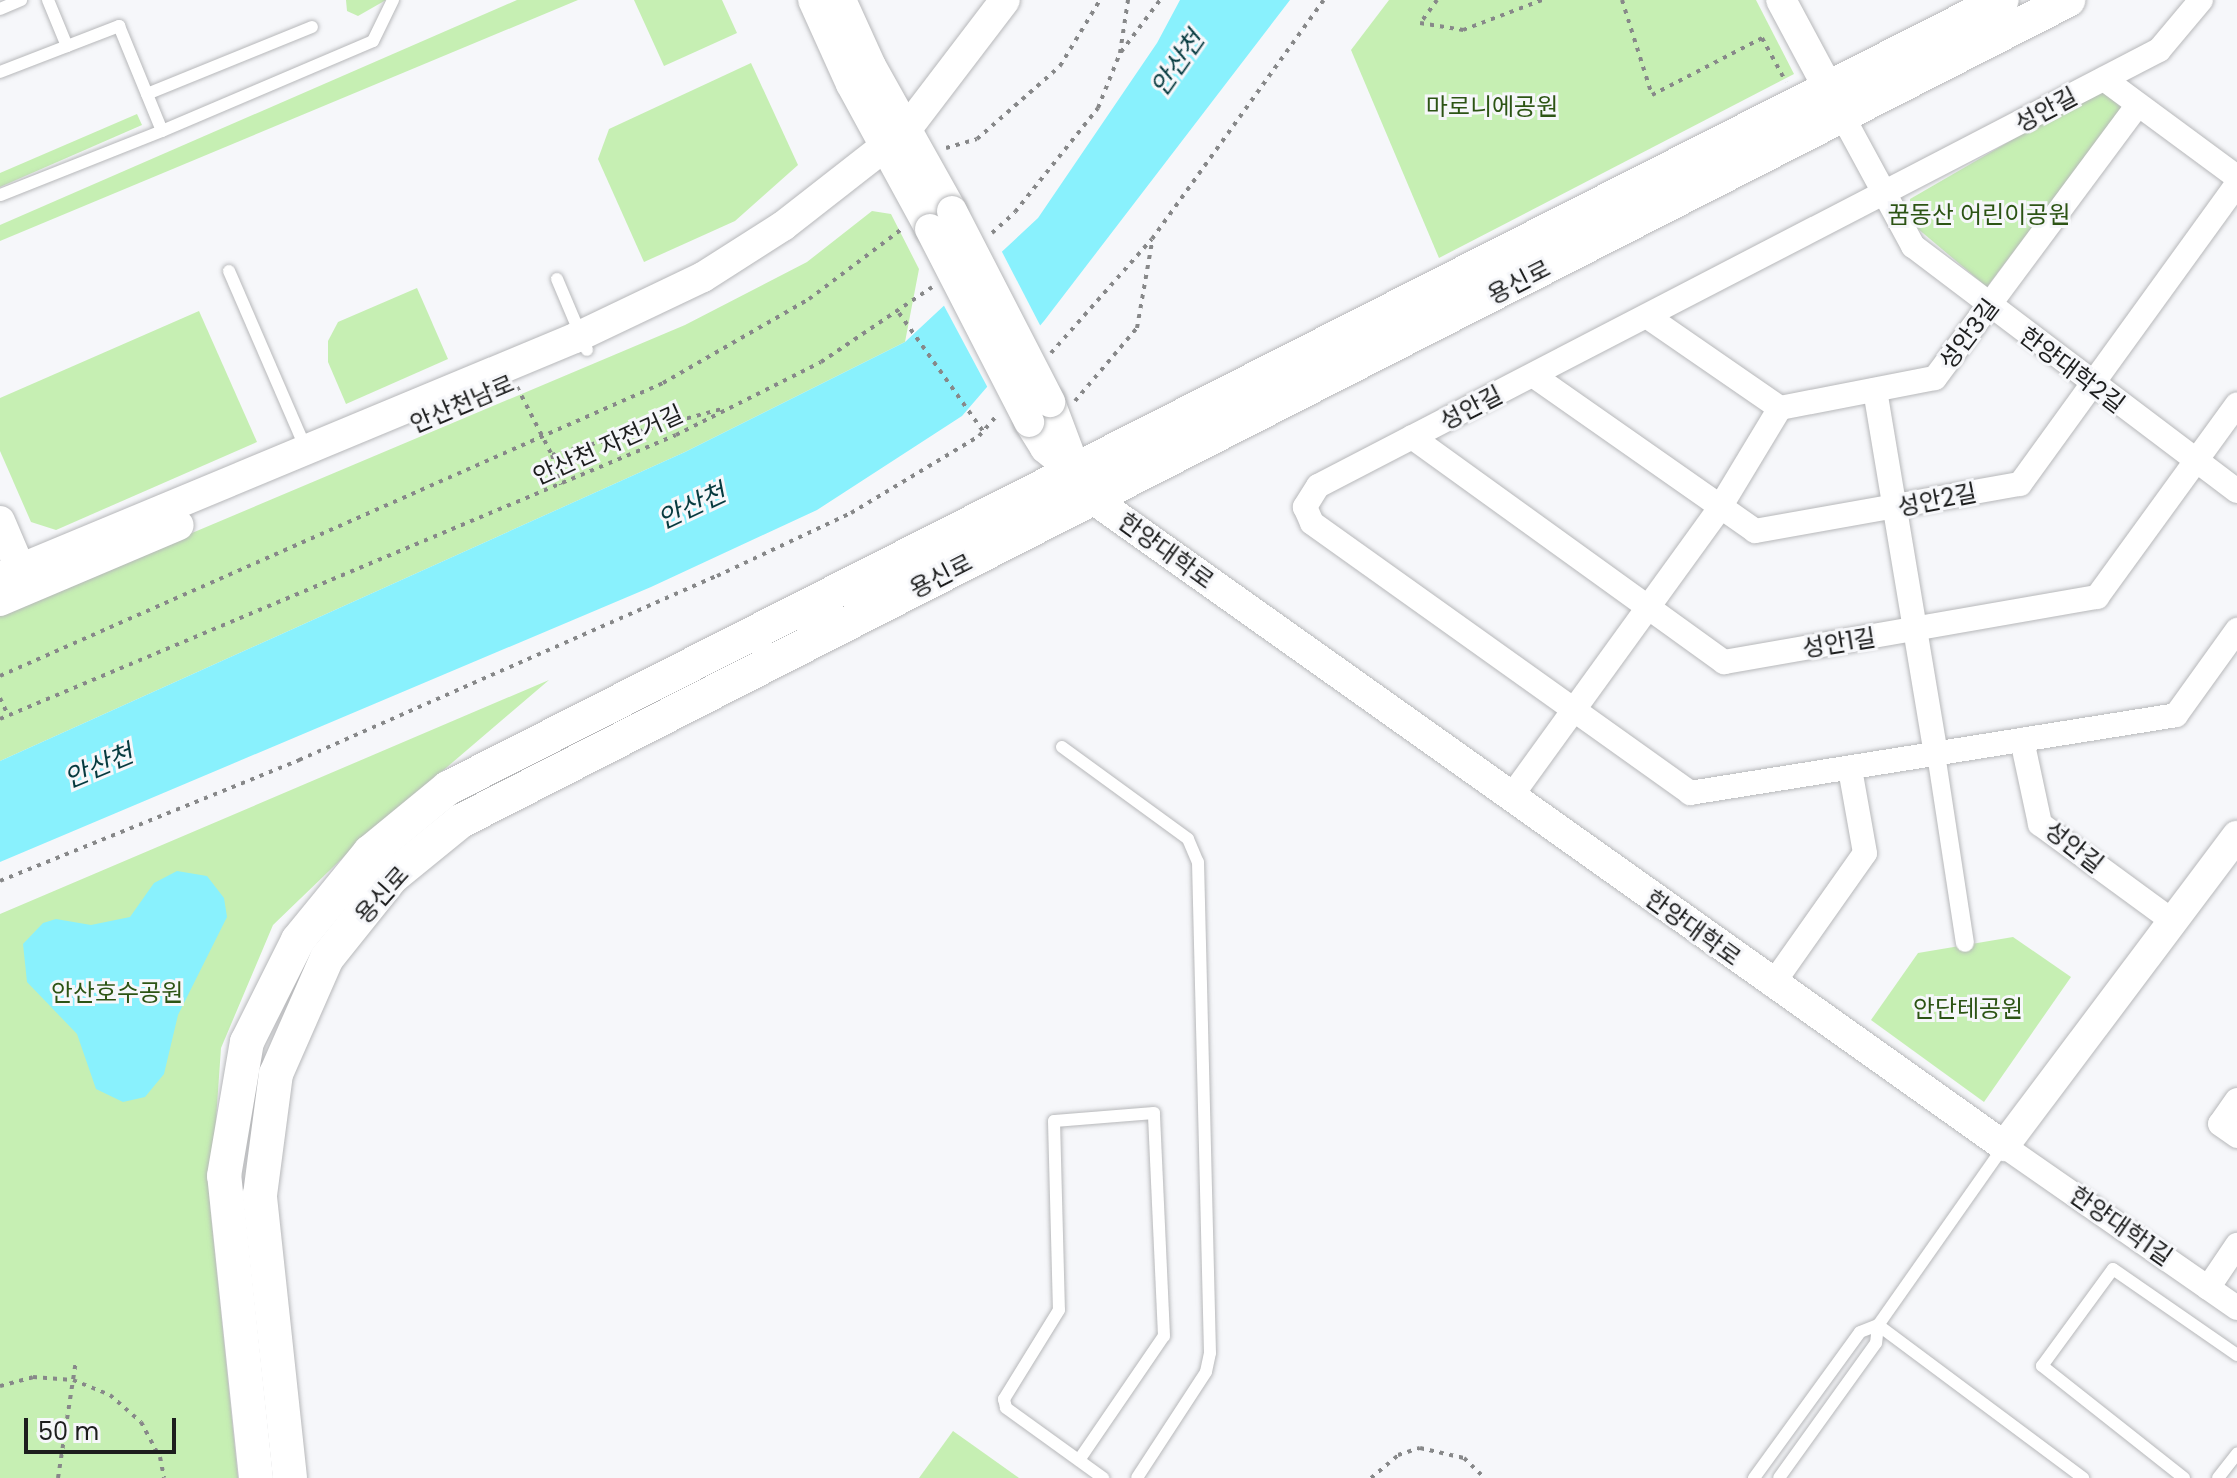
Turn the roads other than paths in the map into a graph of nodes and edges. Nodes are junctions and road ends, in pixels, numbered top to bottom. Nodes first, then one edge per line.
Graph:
1 (21, 0) edge
2 (48, 0) edge
3 (393, 0) edge
4 (813, 0) edge
5 (841, 0) edge
6 (1005, 0) edge
7 (1781, 0) edge
8 (2002, 0) edge
9 (2068, 0) edge
10 (2201, 0) edge
11 (0, 9) edge
12 (312, 27) dead end
13 (67, 46) junction
14 (0, 72) edge
15 (2104, 79) junction
16 (1827, 86) junction
17 (147, 94) junction
18 (2137, 106) junction
19 (1843, 117) junction
20 (162, 131) junction
21 (895, 138) junction
22 (2237, 177) edge
23 (2237, 184) edge
24 (0, 195) edge
25 (1884, 197) junction
26 (935, 218) junction
27 (229, 271) dead end
28 (557, 279) dead end
29 (1990, 307) junction
30 (1648, 317) junction
31 (584, 342) junction
32 (1534, 376) junction
33 (2092, 385) junction
34 (1875, 390) junction
35 (2237, 404) edge
36 (1780, 408) junction
37 (1412, 437) junction
38 (306, 449) junction
39 (2196, 462) junction
40 (1085, 486) junction
41 (2237, 491) edge
42 (1719, 509) junction
43 (1895, 509) junction
44 (0, 521) edge
45 (17, 578) edge
46 (0, 601) edge
47 (1649, 608) junction
48 (1916, 630) junction
49 (2237, 630) edge
50 (1574, 710) junction
51 (2022, 740) junction
52 (1062, 747) dead end
53 (1936, 754) junction
54 (1850, 769) junction
55 (1510, 798) junction
56 (2237, 836) edge
57 (2174, 922) junction
58 (1965, 943) dead end
59 (1772, 985) junction
60 (2237, 1100) edge
61 (2237, 1136) edge
62 (2004, 1146) junction
63 (2237, 1245) edge
64 (2208, 1288) junction
65 (2237, 1308) edge
66 (1878, 1325) junction
67 (2237, 1355) edge
68 (2237, 1454) edge
69 (1079, 1460) junction
70 (256, 1478) edge
71 (290, 1478) edge
72 (1103, 1478) edge
73 (1137, 1478) edge
74 (1754, 1478) edge
75 (1779, 1478) edge
76 (2083, 1478) edge
77 (2184, 1478) edge
78 (2218, 1478) edge

1 - 11 lane
2 - 13 lane
3 - 20 lane
4 - 21 street
5 - 21 street
6 - 21 street, 안산천남로
7 - 16 street
8 - 16 main road, 용신로
9 - 19 main road, 용신로
10 - 15 street, 성안길
12 - 17 lane
13 - 14 lane
13 - 17 lane
15 - 18 street
15 - 25 street, 성안길
16 - 19 street
16 - 40 main road, 용신로
17 - 20 lane
18 - 22 street
18 - 29 street, 성안3길
19 - 25 street, 한양대학2길
19 - 40 main road, 용신로
20 - 24 lane
21 - 26 street
21 - 26 street
21 - 31 street, 안산천남로
23 - 33 street, 성안2길
25 - 29 street, 한양대학2길
25 - 30 street, 성안길
26 - 40 street, 한양대학로, bridge
27 - 38 lane
28 - 31 lane
29 - 33 street, 한양대학2길
29 - 34 street, 성안3길
30 - 32 street, 성안길
30 - 36 street
31 - 38 street, 안산천남로
31 - 45 street, 안산천남로
32 - 37 street, 성안길
32 - 42 street, 성안2길
33 - 39 street, 한양대학2길
33 - 43 street, 성안2길
34 - 36 street, 성안3길
34 - 43 street
35 - 39 street, 성안1길
36 - 42 street
37 - 47 street, 성안1길
37 - 50 street, 성안길
38 - 45 street, 안산천남로
39 - 41 street, 한양대학2길
39 - 48 street, 성안1길
40 - 55 street, 한양대학로
40 - 70 main road, 용신로
40 - 71 main road, 용신로
42 - 43 street, 성안2길
42 - 47 street
43 - 48 street
44 - 45 street
45 - 46 street, 안산천남로
47 - 48 street, 성안1길
47 - 50 street
48 - 53 street
49 - 51 street, 성안길
50 - 54 street, 성안길
50 - 55 street
51 - 53 street, 성안길
51 - 57 street, 성안길
52 - 73 lane
53 - 54 street, 성안길
53 - 58 street
54 - 59 street
55 - 59 street, 한양대학로
56 - 57 street
57 - 62 street
59 - 62 street, 한양대학로
60 - 61 street
62 - 64 street, 한양대학1길
62 - 66 lane
63 - 64 street
64 - 65 street, 한양대학1길
66 - 74 lane
66 - 75 lane
66 - 76 lane
67 - 77 lane
68 - 78 lane
69 - 69 lane
69 - 72 lane

